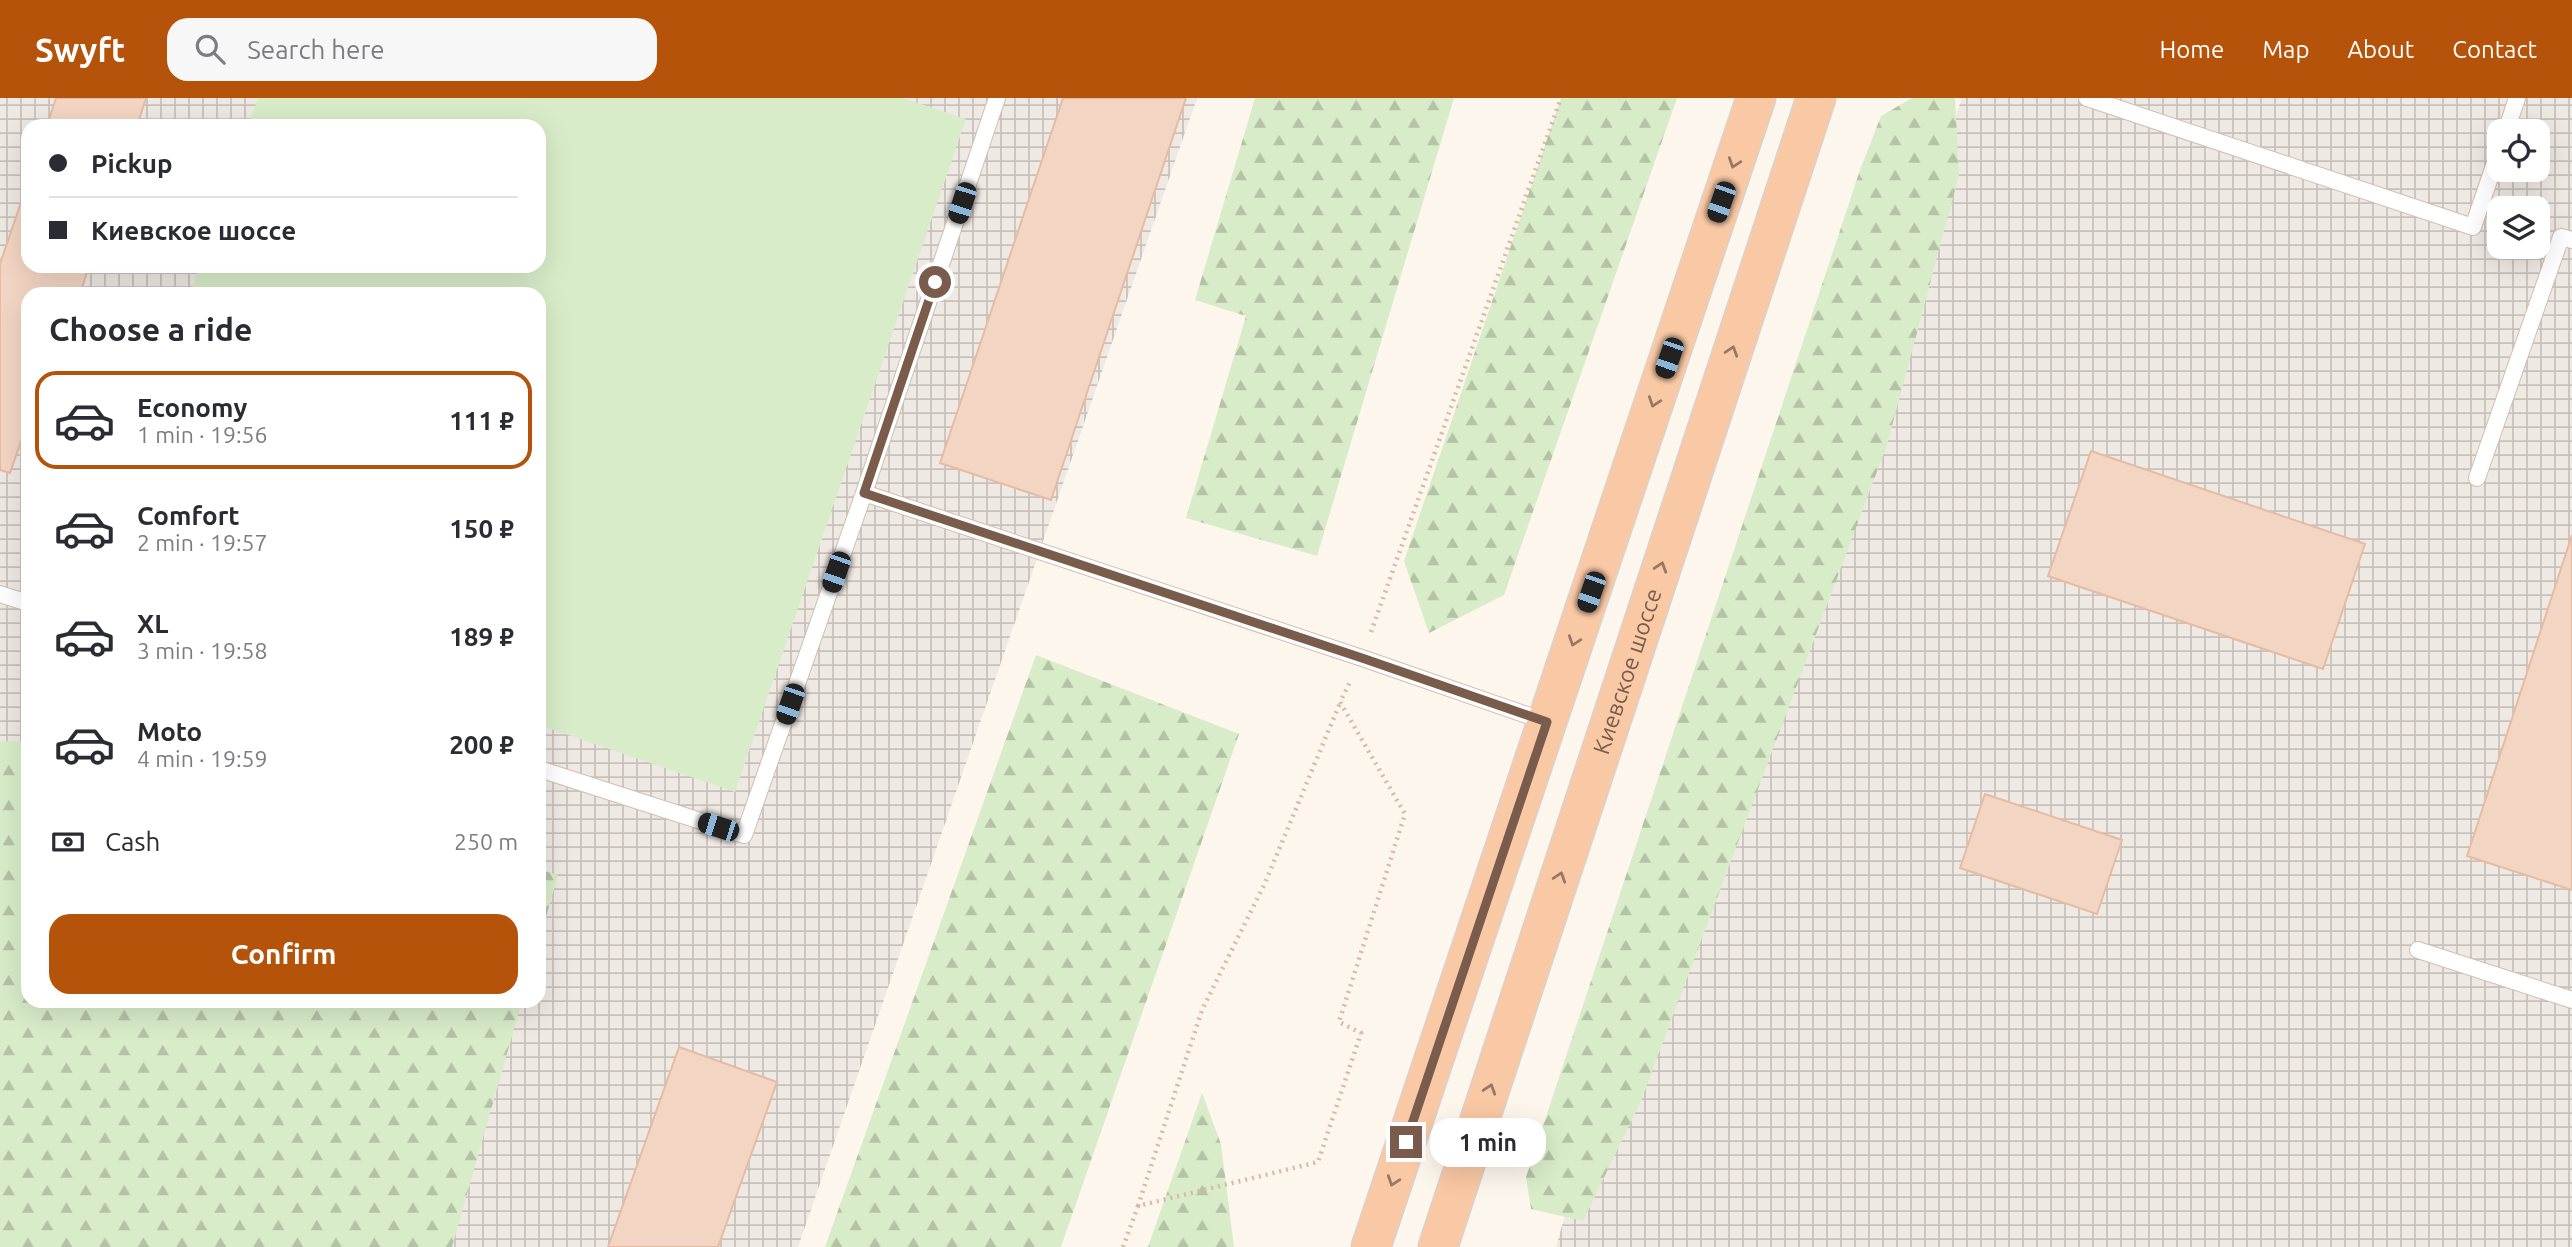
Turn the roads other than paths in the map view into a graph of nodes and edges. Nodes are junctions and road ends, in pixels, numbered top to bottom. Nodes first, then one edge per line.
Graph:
1 (997, 98) edge
2 (1756, 98) edge
3 (1816, 98) edge
4 (2087, 98) edge
5 (2517, 98) edge
6 (2510, 119) edge
7 (2488, 182) edge
8 (2572, 240) edge
9 (2477, 478) dead end
10 (864, 493) junction
11 (0, 594) edge
12 (21, 601) edge
13 (1547, 722) junction
14 (546, 771) edge
15 (2418, 950) dead end
16 (2572, 1000) edge
17 (1371, 1247) edge
18 (1438, 1247) edge

1 - 10 lane
2 -> 13 highway
18 -> 3 highway, Киевское шоссе
4 - 7 lane
5 - 6 lane
8 - 9 lane
10 - 13 lane
10 - 14 lane
11 - 12 lane
13 -> 17 highway
15 - 16 lane

